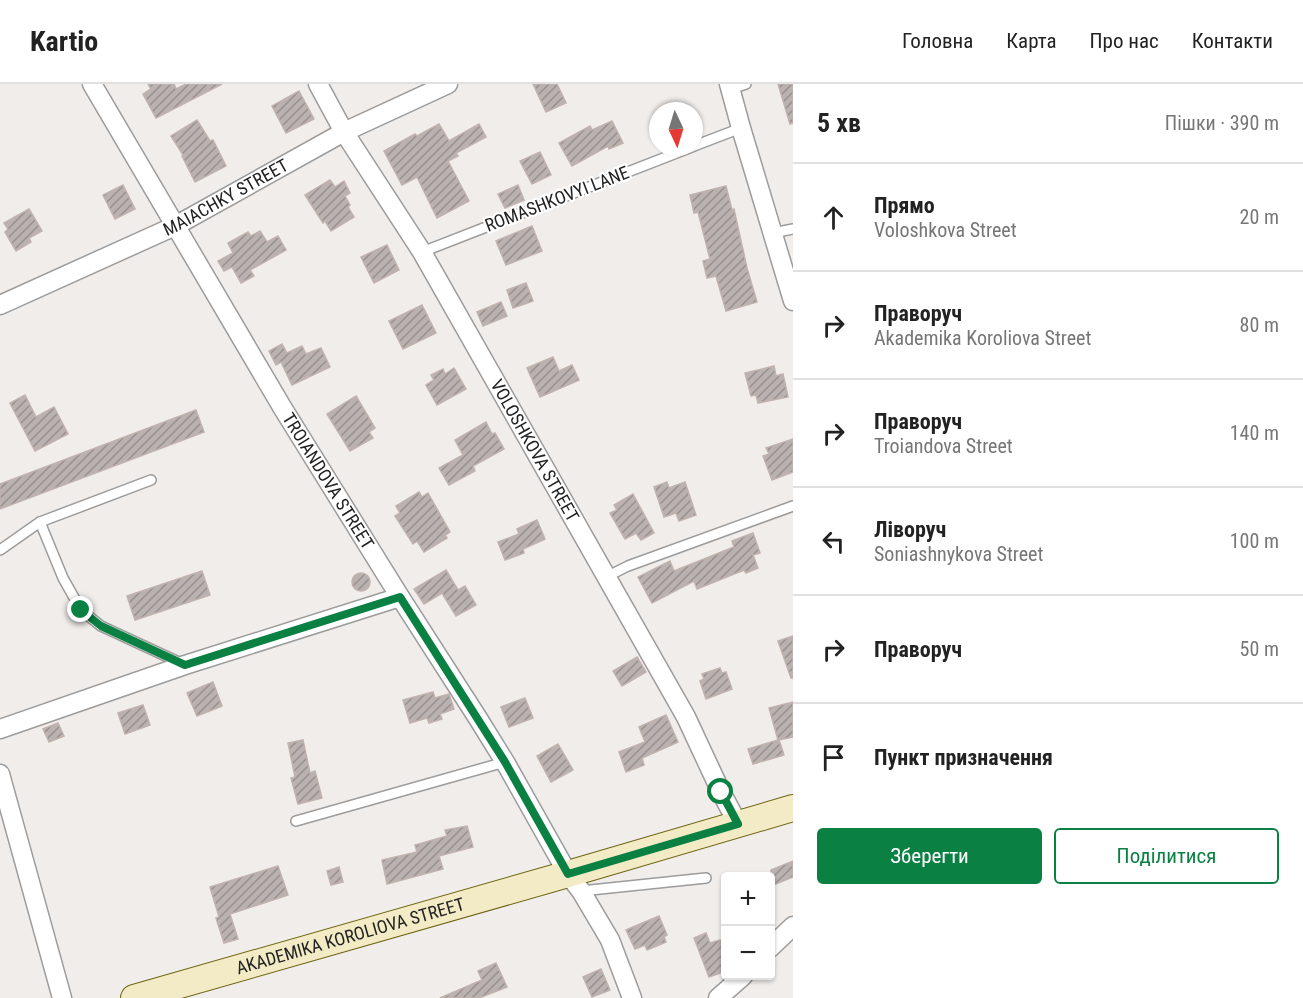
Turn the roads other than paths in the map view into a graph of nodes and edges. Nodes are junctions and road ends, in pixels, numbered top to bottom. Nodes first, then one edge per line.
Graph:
1 (92, 84) edge
2 (318, 84) edge
3 (448, 84) edge
4 (736, 86) edge
5 (741, 128) junction
6 (344, 132) junction
7 (703, 143) edge
8 (670, 156) edge
9 (175, 226) junction
10 (793, 229) edge
11 (773, 233) junction
12 (422, 252) junction
13 (793, 301) edge
14 (0, 305) edge
15 (151, 480) dead end
16 (793, 506) edge
17 (40, 522) junction
18 (0, 550) edge
19 (606, 577) junction
20 (400, 597) junction
21 (185, 665) junction
22 (0, 729) edge
23 (505, 762) junction
24 (0, 774) edge
25 (793, 808) edge
26 (296, 821) dead end
27 (738, 824) junction
28 (706, 878) dead end
29 (574, 882) junction
30 (793, 926) edge
31 (775, 944) edge
32 (738, 980) edge
33 (63, 998) edge
34 (134, 998) edge
35 (632, 998) edge
36 (718, 998) edge

1 - 9 street, TROIANDOVA STREET
2 - 6 street, VOLOSHKOVA STREET
3 - 6 street, MAIACHKY STREET
4 - 5 street
5 - 7 lane, ROMASHKOVYI LANE
5 - 11 street
6 - 9 street, MAIACHKY STREET
6 - 12 street, VOLOSHKOVA STREET
8 - 12 lane, ROMASHKOVYI LANE
9 - 14 street, MAIACHKY STREET
9 - 20 street, TROIANDOVA STREET
10 - 11 lane
11 - 13 street
12 - 19 street, VOLOSHKOVA STREET
15 - 17 lane
16 - 19 lane
17 - 18 lane
17 - 21 lane
19 - 27 street, VOLOSHKOVA STREET
20 - 21 street
20 - 23 street, TROIANDOVA STREET
21 - 22 street
23 - 26 lane
23 - 29 street, TROIANDOVA STREET
24 - 33 street
25 - 27 main road, AKADEMIKA KOROLIOVA STREET
27 - 29 main road, AKADEMIKA KOROLIOVA STREET
28 - 29 lane
29 - 34 main road, AKADEMIKA KOROLIOVA STREET
29 - 35 street
30 - 31 street
32 - 36 street

